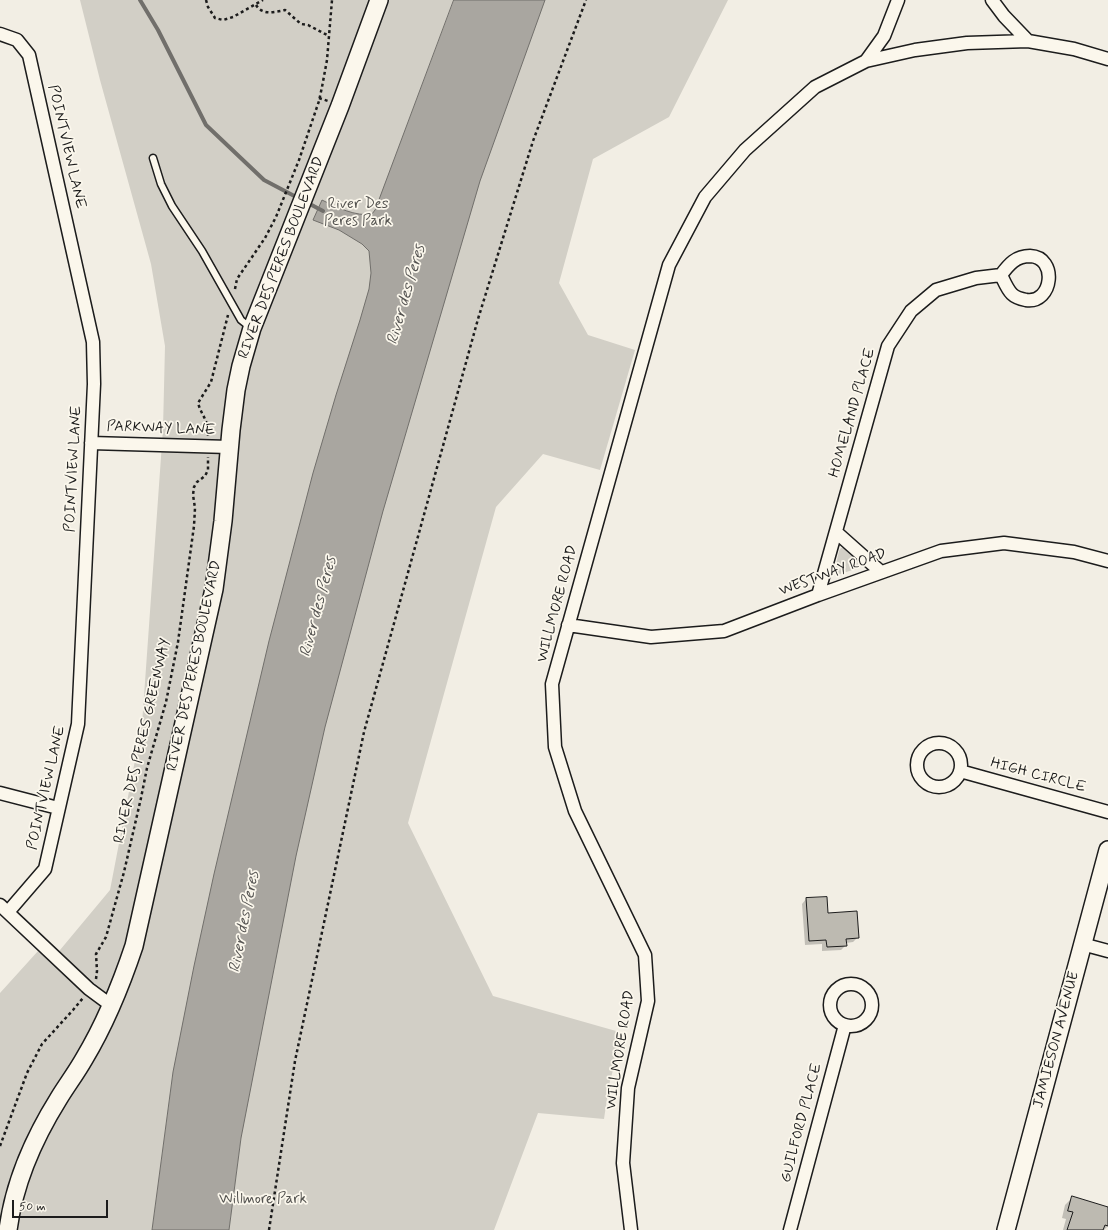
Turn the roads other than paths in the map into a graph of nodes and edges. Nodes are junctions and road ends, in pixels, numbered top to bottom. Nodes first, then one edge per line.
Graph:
1 (379, 0) edge
2 (898, 0) edge
3 (992, 0) edge
4 (0, 34) edge
5 (1028, 40) junction
6 (1108, 59) edge
7 (866, 61) junction
8 (153, 158) dead end
9 (1001, 275) dead end
10 (252, 328) junction
11 (91, 443) junction
12 (229, 447) junction
13 (836, 532) junction
14 (1108, 561) edge
15 (881, 572) junction
16 (818, 595) junction
17 (568, 625) junction
18 (960, 771) dead end
19 (0, 793) edge
20 (58, 808) junction
21 (1108, 812) edge
22 (1108, 850) edge
23 (4, 908) edge
24 (1082, 944) junction
25 (1108, 951) edge
26 (112, 1006) junction
27 (845, 1025) dead end
28 (8, 1230) edge
29 (631, 1230) edge
30 (790, 1230) edge
31 (1006, 1230) edge

1 - 10 main road, RIVER DES PERES BOULEVARD
2 - 7 street, WILLMORE ROAD
3 - 5 street
4 - 11 street, POINTVIEW LANE
5 - 6 street, WILLMORE ROAD
5 - 7 street, WILLMORE ROAD
7 - 17 street, WILLMORE ROAD
8 - 10 lane
9 - 13 street, HOMELAND PLACE
10 - 12 main road, RIVER DES PERES BOULEVARD
11 - 12 street, PARKWAY LANE
11 - 20 street, POINTVIEW LANE
12 - 26 main road, RIVER DES PERES BOULEVARD
13 - 15 street
13 - 16 street, HOMELAND PLACE
14 - 15 street, WESTWAY ROAD
15 - 16 street, WESTWAY ROAD
16 - 17 street, WESTWAY ROAD
17 - 29 street, WILLMORE ROAD
18 - 21 street, HIGH CIRCLE
19 - 20 street
20 - 23 street, POINTVIEW LANE
22 - 24 main road, JAMIESON AVENUE
23 - 26 street
24 - 25 street
24 - 31 main road, JAMIESON AVENUE
26 - 28 main road, RIVER DES PERES BOULEVARD
27 - 30 street, GUILFORD PLACE

